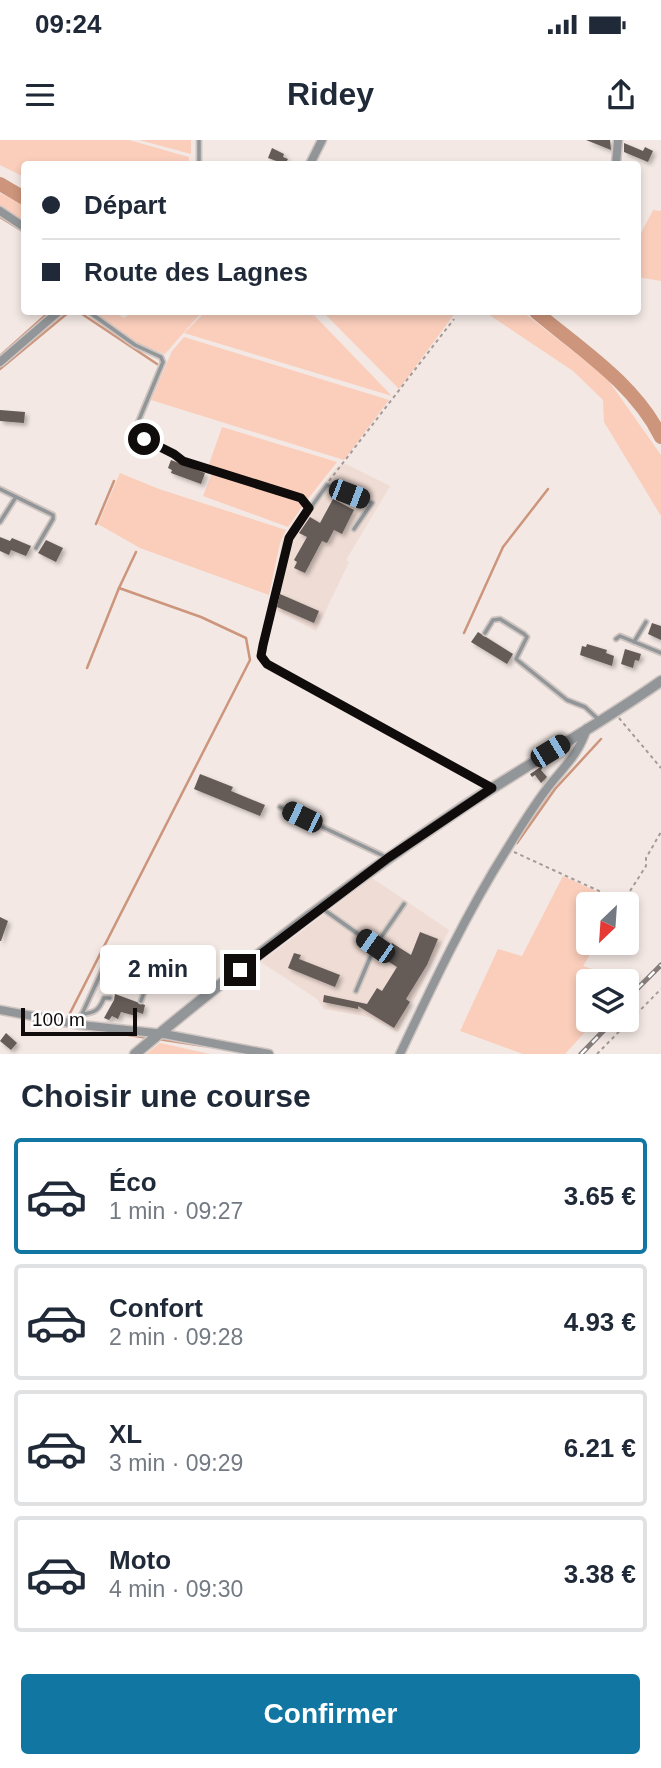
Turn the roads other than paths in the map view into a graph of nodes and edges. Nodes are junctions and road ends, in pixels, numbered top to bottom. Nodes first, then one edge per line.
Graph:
1 (199, 140) edge
2 (322, 140) edge
3 (618, 140) edge
4 (199, 161) edge
5 (312, 161) edge
6 (615, 161) edge
7 (0, 211) edge
8 (21, 225) edge
9 (55, 315) edge
10 (93, 315) edge
11 (0, 362) edge
12 (0, 489) edge
13 (16, 497) junction
14 (309, 508) junction
15 (0, 522) edge
16 (354, 529) dead end
17 (36, 548) dead end
18 (646, 622) dead end
19 (485, 633) dead end
20 (616, 639) dead end
21 (634, 642) junction
22 (661, 653) edge
23 (661, 681) edge
24 (599, 721) junction
25 (587, 728) junction
26 (492, 788) junction
27 (280, 807) dead end
28 (388, 858) junction
29 (404, 904) dead end
30 (321, 907) junction
31 (375, 946) junction
32 (356, 991) dead end
33 (110, 998) dead end
34 (141, 1001) dead end
35 (0, 1010) edge
36 (82, 1014) junction
37 (81, 1025) junction
38 (160, 1033) junction
39 (135, 1054) edge
40 (269, 1054) edge
41 (400, 1054) edge

1 - 4 lane
2 - 5 street
3 - 6 street
7 - 8 street
9 - 11 street
10 - 14 lane
12 - 13 lane
13 - 15 lane
13 - 17 lane
14 - 16 lane
14 - 26 lane
18 - 21 lane
19 - 24 lane
20 - 21 lane
21 - 22 lane
23 - 24 street
24 - 25 street
25 - 26 street
25 - 41 street
26 - 28 street
27 - 28 lane
28 - 30 street
29 - 31 lane
30 - 31 lane
30 - 38 street
31 - 32 lane
33 - 36 lane
34 - 36 lane
35 - 37 street
36 - 37 lane
37 - 38 street
38 - 39 street
38 - 40 street

